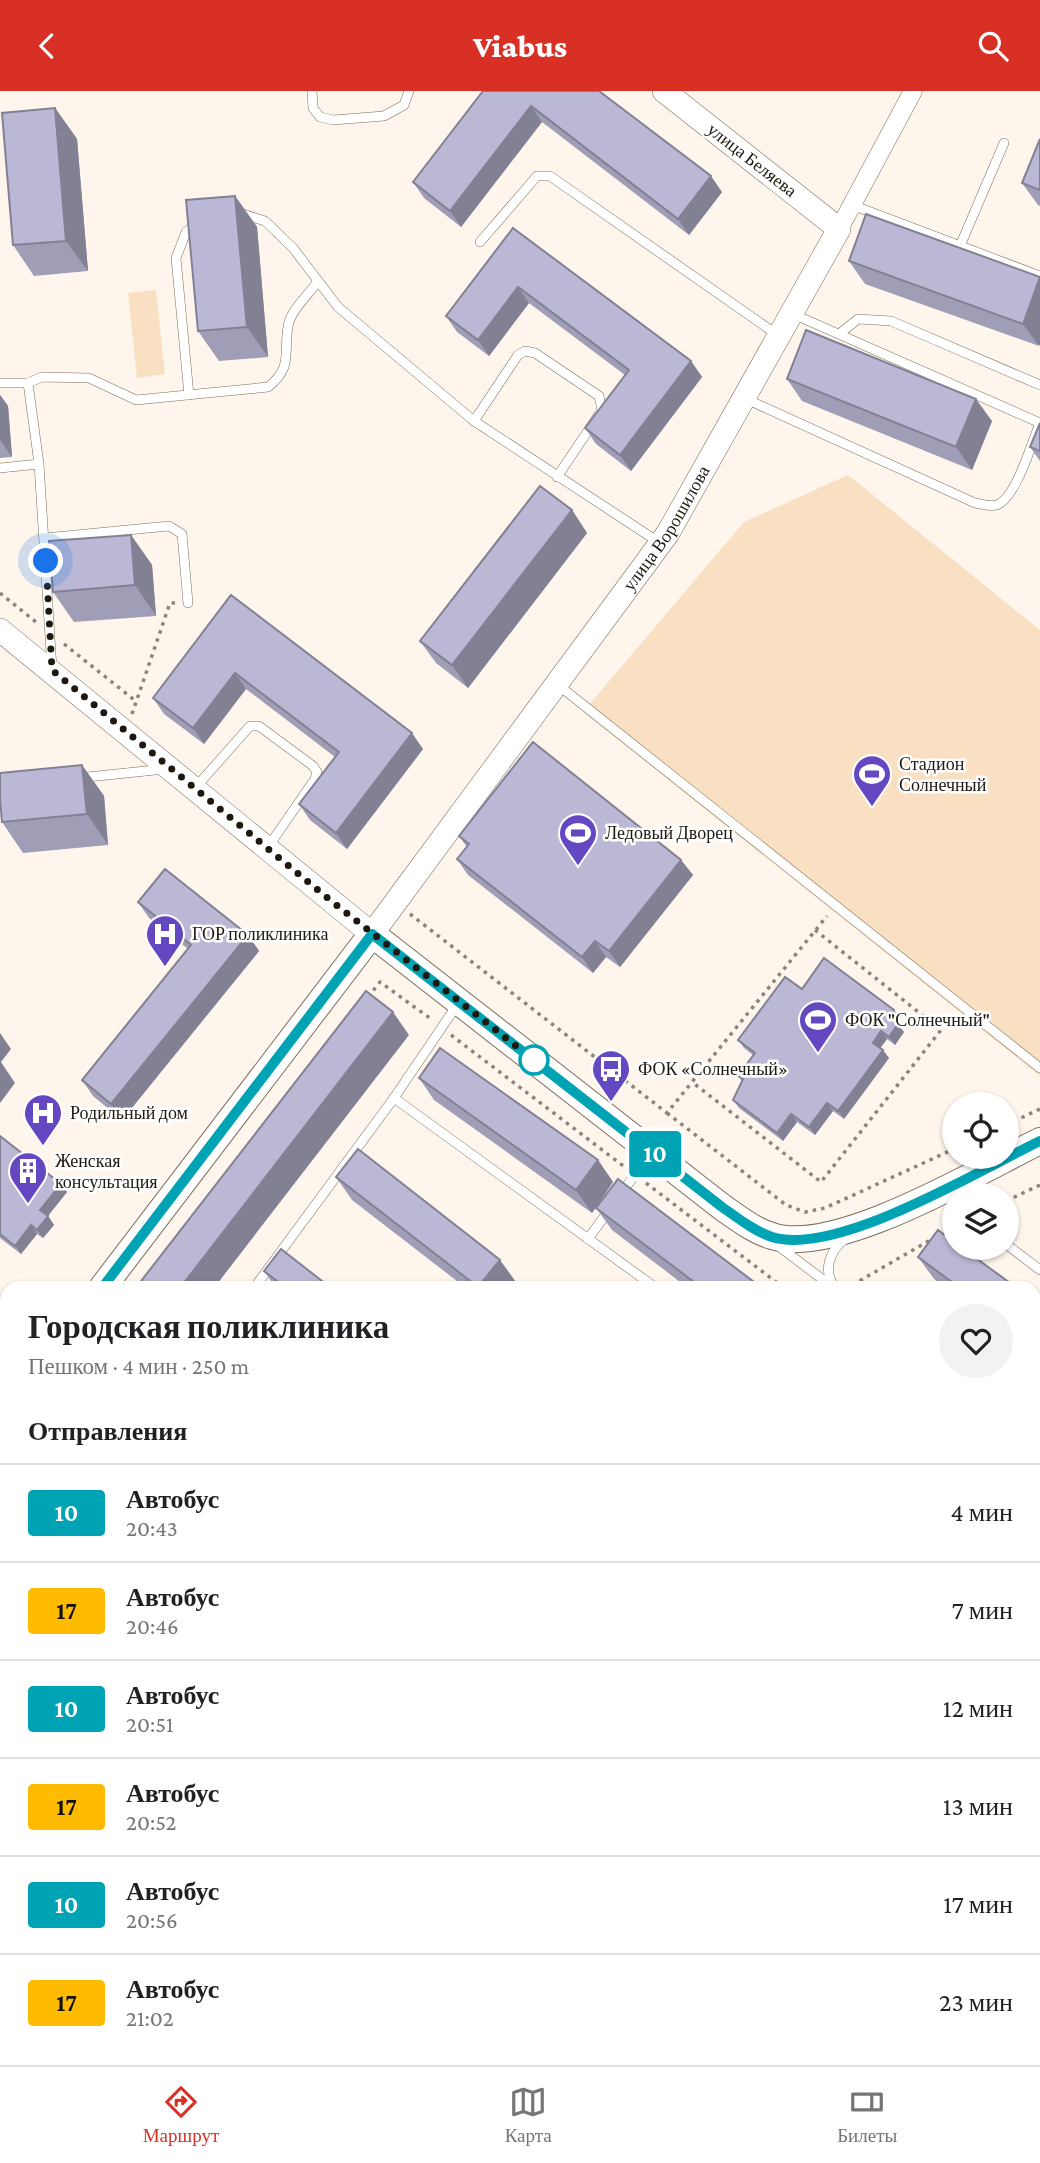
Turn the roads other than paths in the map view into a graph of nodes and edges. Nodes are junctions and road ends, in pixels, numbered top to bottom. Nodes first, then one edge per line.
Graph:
1 (312, 91) edge
2 (409, 91) edge
3 (664, 91) edge
4 (913, 91) edge
5 (1004, 143) dead end
6 (852, 205) junction
7 (227, 213) edge
8 (206, 215) edge
9 (839, 229) junction
10 (480, 242) dead end
11 (960, 246) junction
12 (1040, 276) edge
13 (318, 281) junction
14 (793, 314) junction
15 (839, 334) junction
16 (780, 337) junction
17 (0, 383) edge
18 (28, 383) junction
19 (1040, 385) edge
20 (189, 395) junction
21 (746, 399) junction
22 (474, 421) junction
23 (1040, 423) edge
24 (39, 464) junction
25 (0, 468) edge
26 (558, 477) junction
27 (45, 538) junction
28 (660, 543) junction
29 (188, 603) road end
30 (0, 630) edge
31 (52, 670) junction
32 (557, 684) junction
33 (169, 769) junction
34 (64, 780) edge
35 (194, 789) junction
36 (267, 849) junction
37 (372, 934) junction
38 (459, 1002) junction
39 (1040, 1068) edge
40 (394, 1098) junction
41 (1040, 1141) edge
42 (652, 1152) junction
43 (966, 1183) edge
44 (942, 1196) edge
45 (868, 1223) junction
46 (751, 1227) junction
47 (588, 1239) junction
48 (1019, 1254) edge
49 (1040, 1270) edge
50 (111, 1281) edge
51 (259, 1281) edge
52 (646, 1281) edge
53 (825, 1281) edge
54 (832, 1281) edge

1 - 2 lane
3 - 9 street, улица Беляева
4 - 6 street, улица Ворошилова
5 - 11 lane
6 - 9 street, улица Ворошилова
6 - 11 lane
7 - 13 lane
8 - 20 lane
9 - 14 street, улица Ворошилова
10 - 16 lane
11 - 12 lane
13 - 20 lane
13 - 22 lane
14 - 15 lane
14 - 16 street, улица Ворошилова
15 - 19 lane
15 - 23 lane
16 - 21 street, улица Ворошилова
17 - 18 lane
18 - 20 lane
18 - 24 lane
21 - 23 lane
21 - 28 street, улица Ворошилова
22 - 26 lane
22 - 26 lane
24 - 25 lane
24 - 27 lane
26 - 28 lane
27 - 29 lane
27 - 31 lane
28 - 32 street, улица Ворошилова
30 - 31 street
31 - 33 street
32 - 37 street, улица Ворошилова
32 - 39 lane
33 - 34 lane
33 - 35 street
35 - 36 street
35 - 36 lane
36 - 37 street
37 - 38 main road
37 - 50 main road, улица Ворошилова
38 - 40 lane
38 - 42 main road
40 - 47 lane
40 - 51 lane
41 - 43 main road
42 - 46 main road
42 - 47 lane
44 - 45 main road
45 - 46 main road
45 - 54 lane
46 - 53 lane
47 - 52 lane
48 - 49 lane

